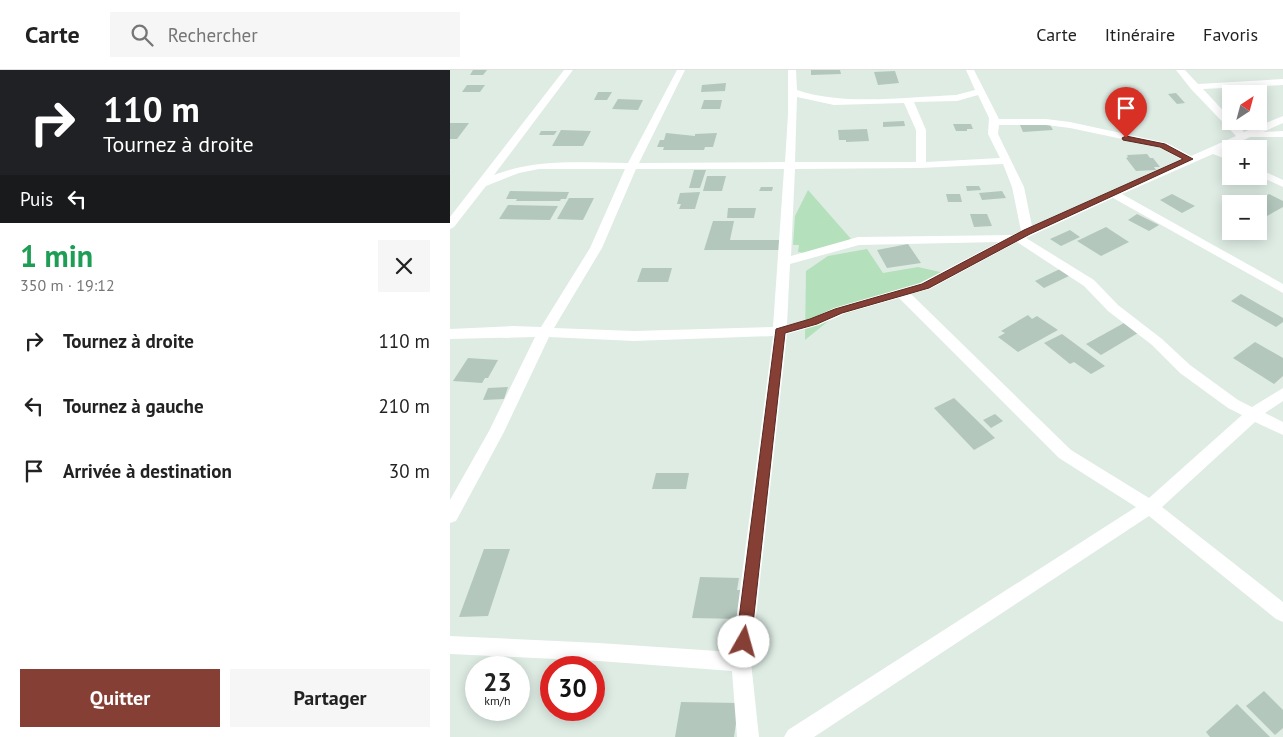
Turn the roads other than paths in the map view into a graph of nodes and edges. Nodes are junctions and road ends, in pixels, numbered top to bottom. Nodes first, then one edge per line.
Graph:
1 (569, 70) edge
2 (681, 70) edge
3 (792, 70) edge
4 (970, 70) edge
5 (1180, 70) edge
6 (1283, 82) edge
7 (1194, 87) junction
8 (980, 91) junction
9 (793, 92) junction
10 (908, 100) junction
11 (1283, 118) edge
12 (994, 122) junction
13 (1283, 134) edge
14 (1245, 136) junction
15 (1212, 149) junction
16 (1222, 154) edge
17 (1189, 159) junction
18 (1007, 161) junction
19 (632, 165) junction
20 (921, 165) junction
21 (790, 166) junction
22 (1267, 176) edge
23 (483, 182) junction
24 (1283, 184) edge
25 (1113, 194) junction
26 (450, 225) edge
27 (1023, 235) junction
28 (784, 262) junction
29 (1283, 289) edge
30 (903, 294) junction
31 (780, 331) junction
32 (544, 333) junction
33 (450, 334) edge
34 (1283, 393) edge
35 (1255, 413) junction
36 (1283, 429) edge
37 (1150, 508) junction
38 (450, 516) edge
39 (1283, 613) edge
40 (450, 645) edge
41 (741, 662) junction
42 (748, 737) edge
43 (795, 737) edge

1 - 23 street
2 - 19 street
3 - 9 street
4 - 8 street
5 - 7 street
6 - 7 street
7 - 14 street
8 - 10 street
8 - 12 street
9 - 10 street
9 - 21 street
10 - 20 street
11 - 14 street
12 - 17 street
12 - 18 street
13 - 14 street
14 - 15 street
15 - 16 street
15 - 17 street
17 - 25 street
18 - 20 street
18 - 27 street
19 - 21 street
19 - 23 street
19 - 32 street
20 - 21 street
21 - 28 street
22 - 24 street
23 - 26 street
25 - 27 street
25 - 29 street
27 - 28 street
27 - 30 street
27 - 35 street
28 - 31 street
30 - 31 street
30 - 37 street
31 - 32 street
31 - 41 street
32 - 33 street
32 - 38 street
34 - 35 street
35 - 36 street
35 - 37 street
37 - 39 street
37 - 43 street
40 - 41 street
41 - 42 street

